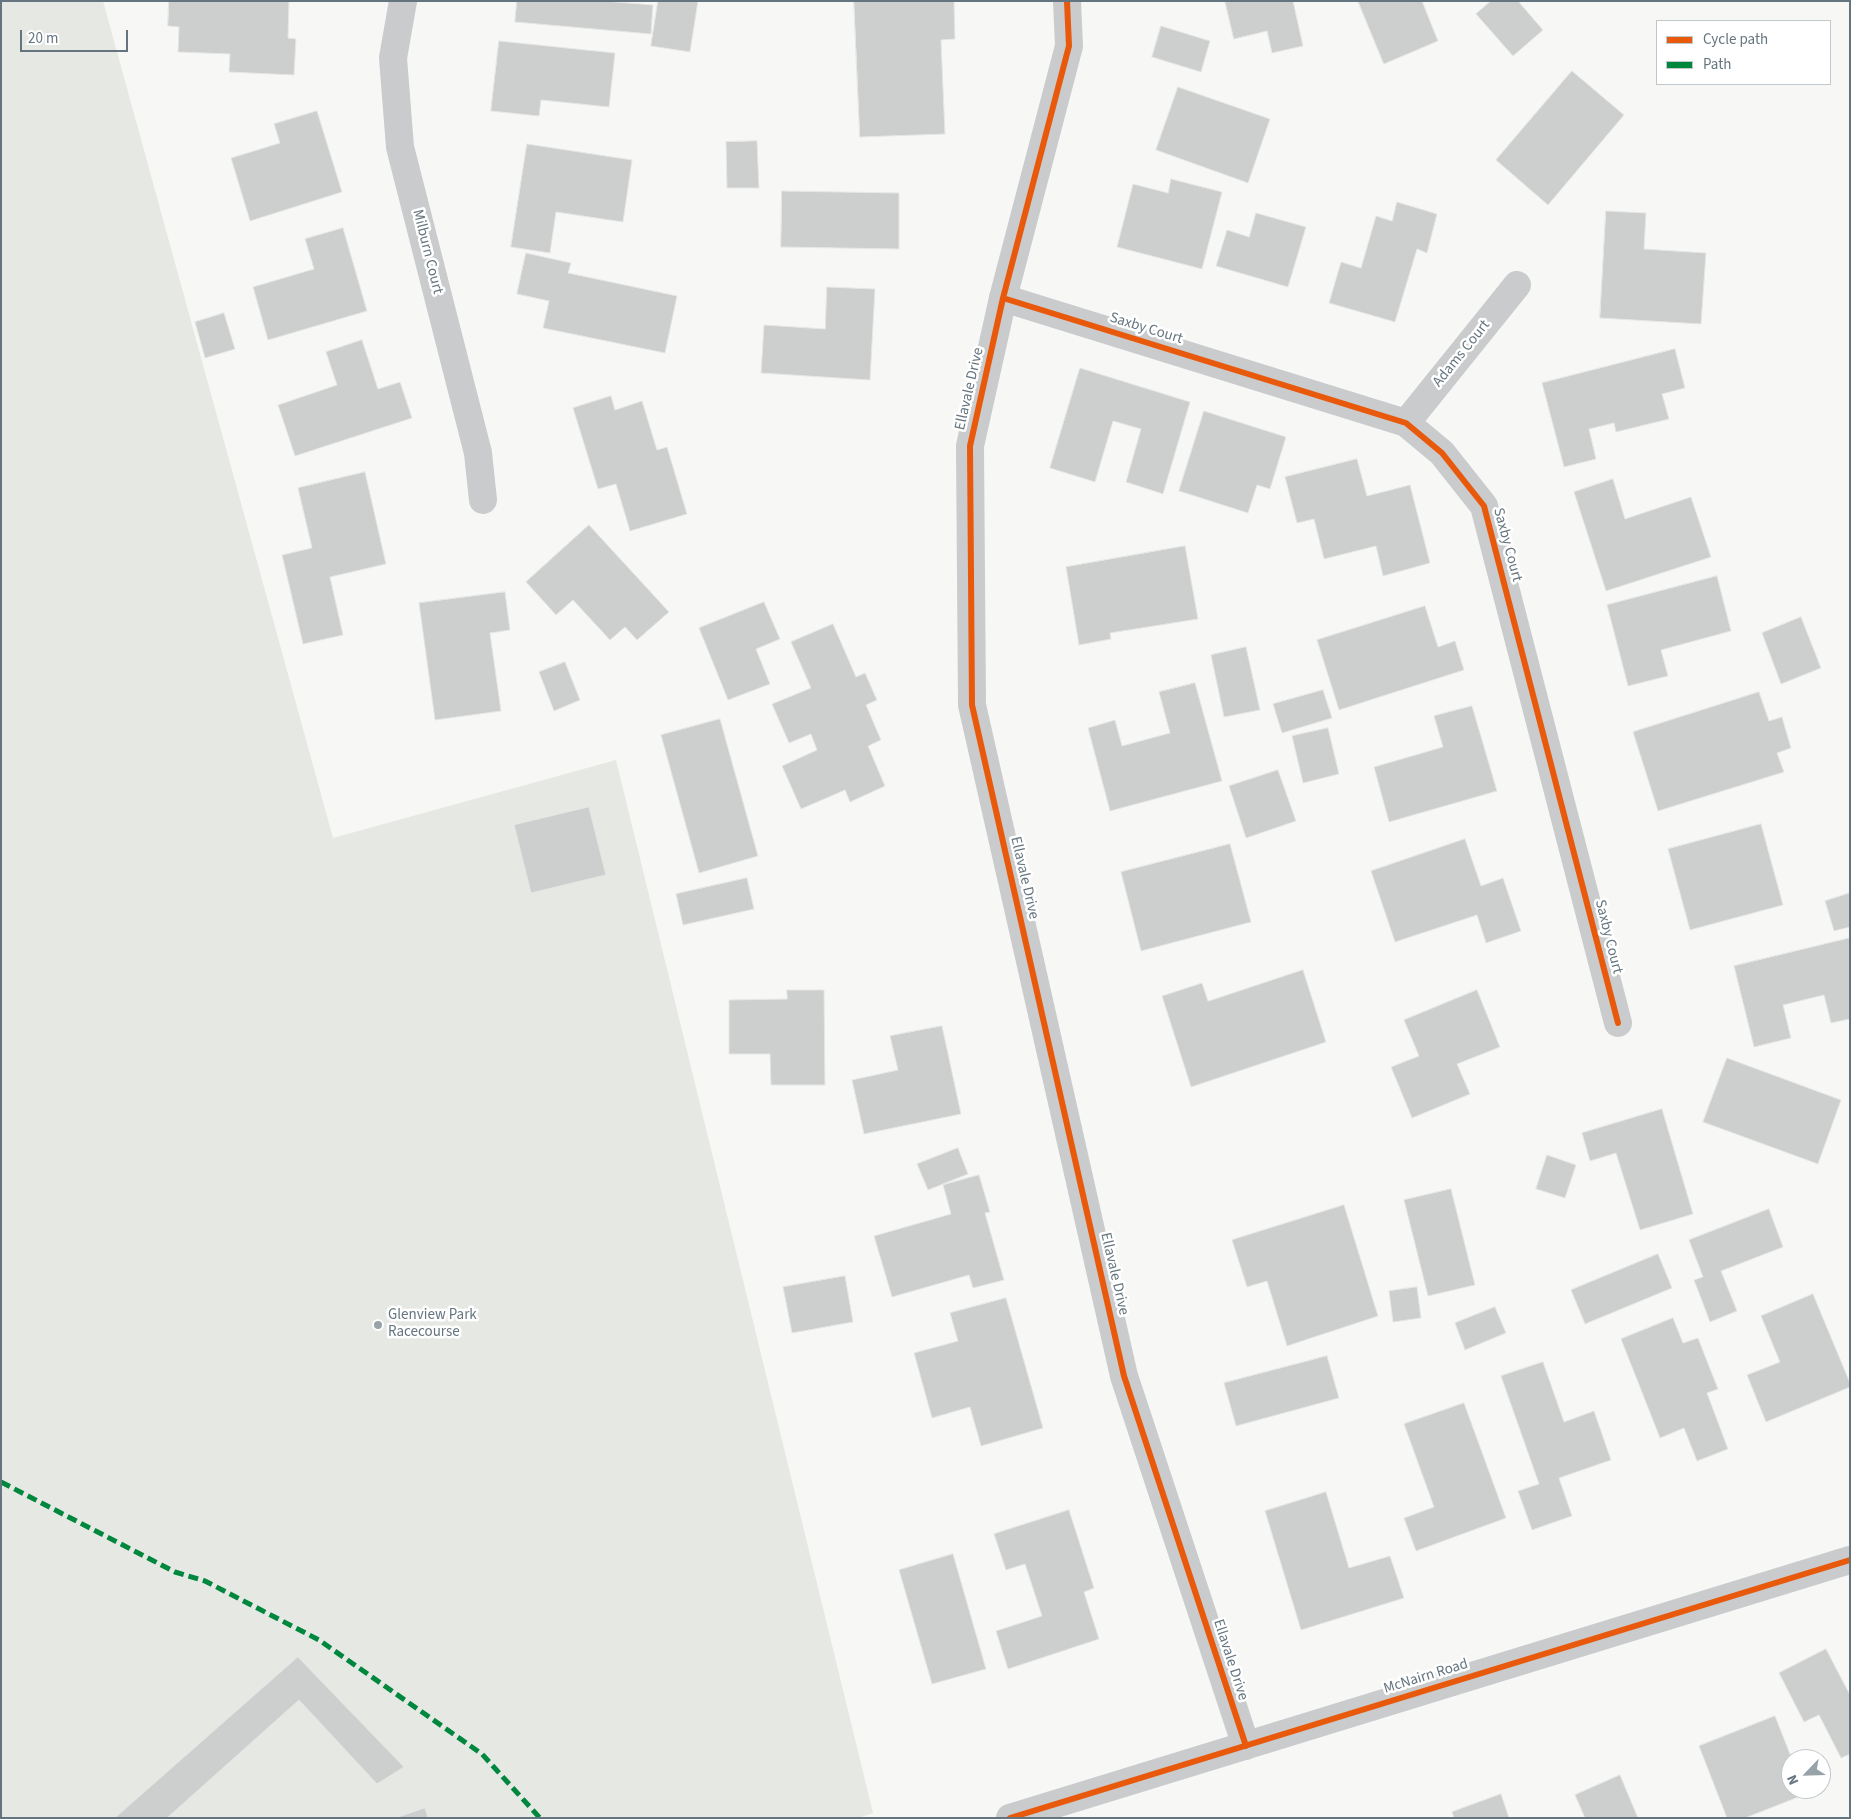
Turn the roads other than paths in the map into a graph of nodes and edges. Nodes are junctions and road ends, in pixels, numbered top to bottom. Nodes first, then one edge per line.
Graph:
1 (403, 1) edge
2 (1067, 1) edge
3 (1517, 285) dead end
4 (1003, 298) junction
5 (1406, 423) junction
6 (483, 500) dead end
7 (1618, 1023) dead end
8 (1850, 1560) edge
9 (1246, 1746) junction
10 (1026, 1815) edge

1 - 6 street, Milburn Court
2 - 4 street, Ellavale Drive
3 - 5 street, Adams Court
4 - 5 street, Saxby Court
4 - 9 street, Ellavale Drive
5 - 7 street, Saxby Court
8 - 9 street, McNairn Road
9 - 10 street, McNairn Road

